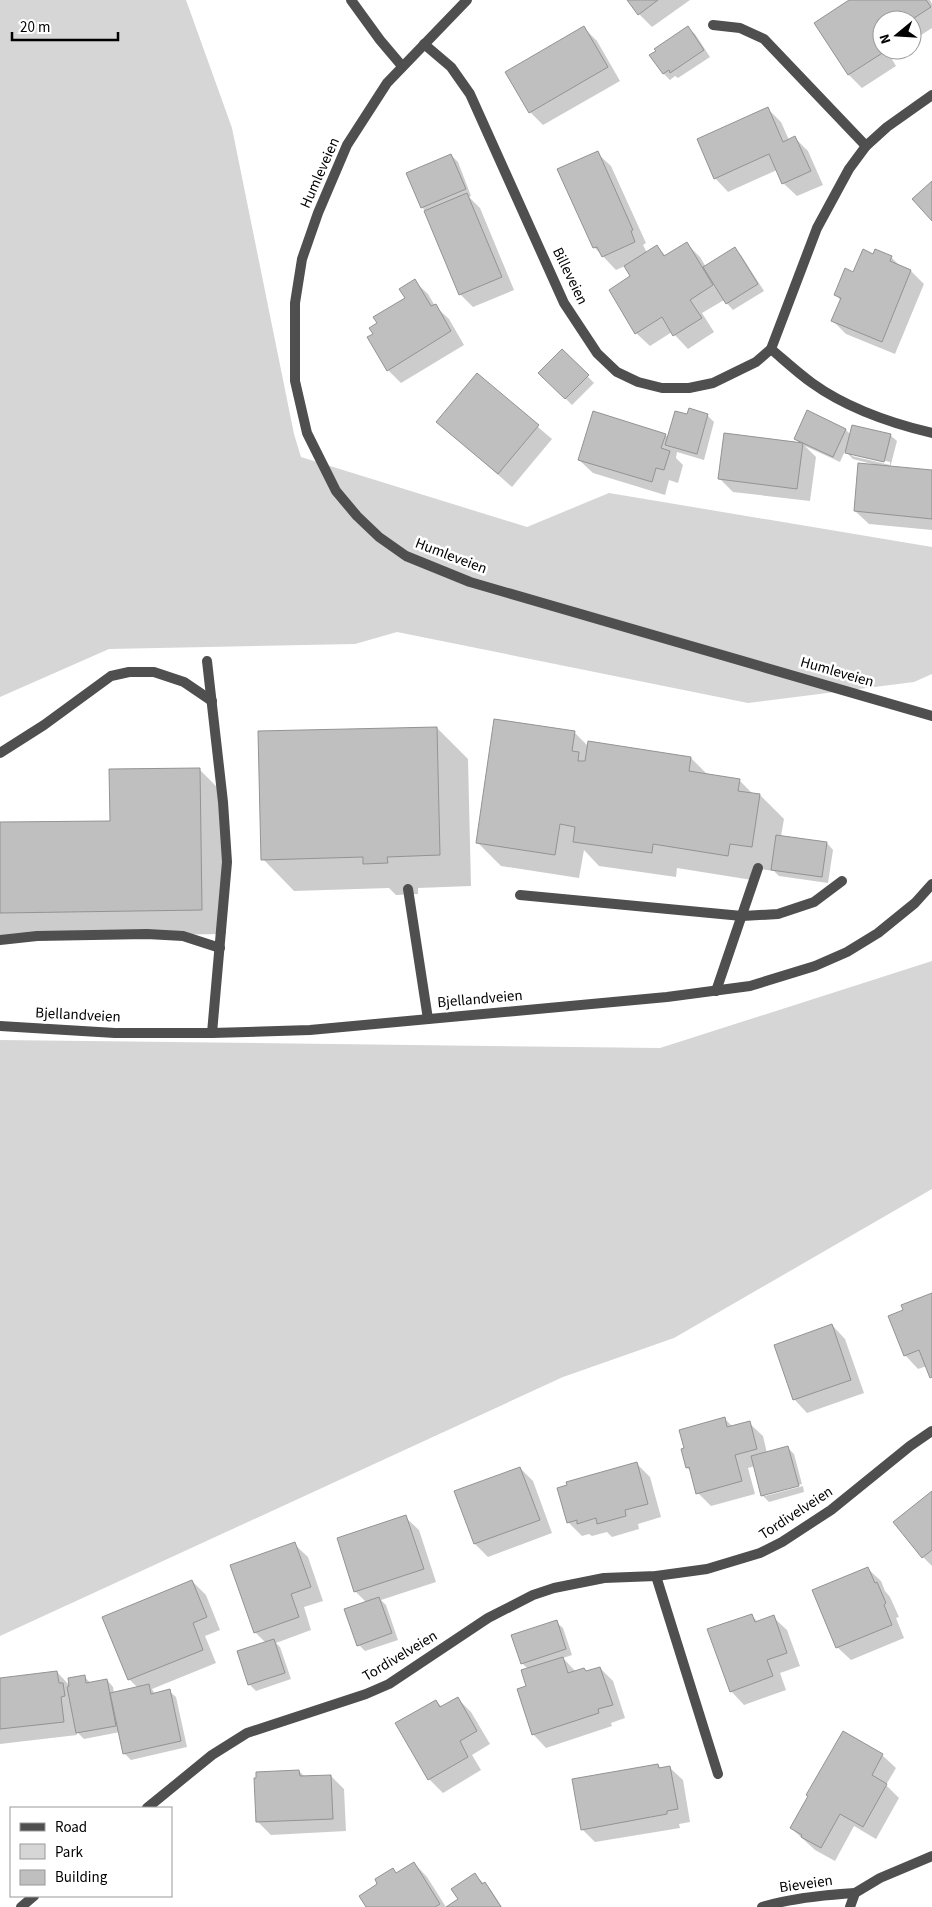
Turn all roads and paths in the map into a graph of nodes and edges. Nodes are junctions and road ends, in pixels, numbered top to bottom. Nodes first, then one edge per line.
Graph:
1 (351, 0) edge
2 (467, 0) edge
3 (713, 25) dead end
4 (424, 44) junction
5 (402, 66) junction
6 (932, 94) edge
7 (866, 146) junction
8 (770, 349) junction
9 (932, 432) edge
10 (207, 661) dead end
11 (212, 701) junction
12 (932, 716) edge
13 (0, 753) edge
14 (758, 868) dead end
15 (842, 881) dead end
16 (932, 884) edge
17 (408, 889) dead end
18 (520, 895) dead end
19 (742, 916) junction
20 (0, 940) edge
21 (220, 948) junction
22 (716, 991) junction
23 (428, 1019) junction
24 (0, 1026) edge
25 (212, 1033) junction
26 (932, 1431) edge
27 (656, 1576) junction
28 (718, 1774) dead end
29 (147, 1807) edge
30 (932, 1856) edge
31 (855, 1893) junction
32 (33, 1897) edge
33 (21, 1907) edge
34 (762, 1907) edge
35 (850, 1907) edge

1 - 5 street
2 - 4 street, Humleveien
3 - 7 street
4 - 5 street, Humleveien
4 - 8 street, Billeveien
5 - 12 street, Humleveien
6 - 7 street
7 - 8 street
8 - 9 street
10 - 11 street
11 - 13 street
11 - 21 street
14 - 19 street
15 - 19 street
16 - 22 street, Bjellandveien
17 - 23 street
18 - 19 street
19 - 22 street
20 - 21 street
21 - 25 street
22 - 23 street, Bjellandveien
23 - 25 street, Bjellandveien
24 - 25 street, Bjellandveien
26 - 27 street, Tordivelveien
27 - 28 street
27 - 29 street, Tordivelveien
30 - 31 street, Bieveien
31 - 34 street, Bieveien
31 - 35 street, Bieveien
32 - 33 street

